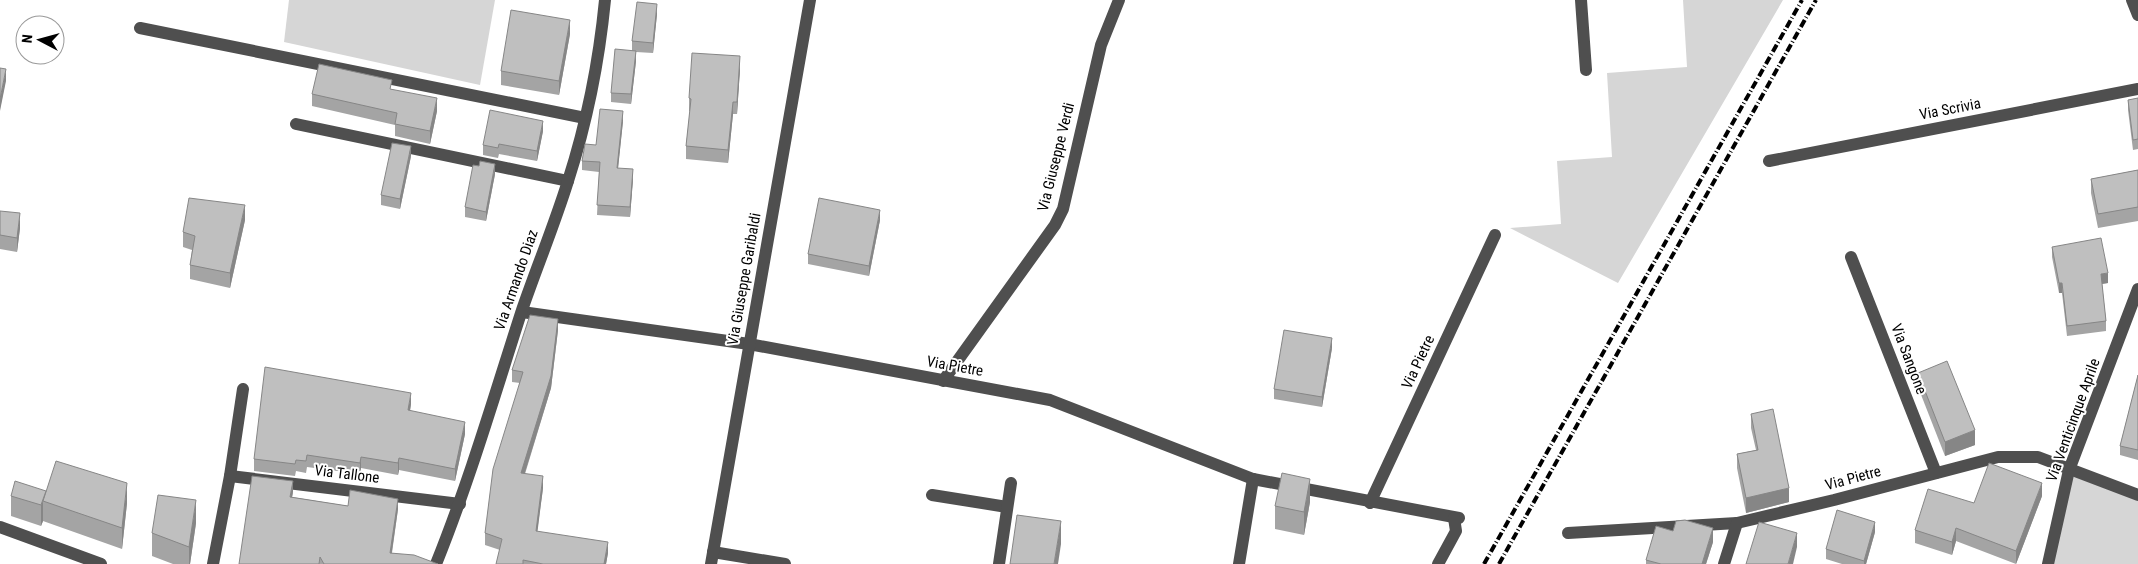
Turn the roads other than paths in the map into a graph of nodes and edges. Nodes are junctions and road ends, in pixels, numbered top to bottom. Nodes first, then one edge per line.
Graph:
1 (605, 0) edge
2 (810, 0) edge
3 (1119, 0) edge
4 (1580, 0) edge
5 (2132, 0) edge
6 (2138, 14) edge
7 (140, 28) dead end
8 (1586, 70) dead end
9 (2138, 89) edge
10 (586, 118) junction
11 (296, 124) dead end
12 (1769, 161) dead end
13 (568, 181) junction
14 (1495, 235) dead end
15 (1851, 257) dead end
16 (2138, 289) edge
17 (522, 312) junction
18 (749, 344) junction
19 (943, 381) junction
20 (243, 389) dead end
21 (2069, 470) junction
22 (1936, 473) junction
23 (230, 476) junction
24 (1253, 479) junction
25 (1011, 483) dead end
26 (2138, 495) edge
27 (932, 496) dead end
28 (1370, 503) junction
29 (460, 504) junction
30 (1008, 507) junction
31 (1737, 522) junction
32 (0, 527) edge
33 (1568, 533) dead end
34 (712, 558) edge
35 (101, 564) edge
36 (213, 564) edge
37 (436, 564) edge
38 (785, 564) edge
39 (998, 564) edge
40 (1239, 564) edge
41 (1438, 564) edge
42 (1724, 564) edge
43 (2048, 564) edge

1 - 10 street, Via Armando Diaz
2 - 18 street, Via Giuseppe Garibaldi
3 - 19 street, Via Giuseppe Verdi
4 - 8 street
5 - 6 street
7 - 10 street
9 - 12 street, Via Scrivia
10 - 13 street, Via Armando Diaz
11 - 13 street
13 - 17 street, Via Armando Diaz
14 - 28 street, Via Pietre
15 - 22 street, Via Sangone
16 - 21 street, Via Venticinque Aprile
17 - 18 street, Via Pietre
17 - 29 street, Via Armando Diaz
18 - 19 street, Via Pietre
18 - 34 street, Via Giuseppe Garibaldi
19 - 24 street, Via Pietre
20 - 23 street
21 - 22 street, Via Pietre
21 - 26 street, Via Pietre
21 - 43 street, Via Venticinque Aprile
22 - 31 street, Via Pietre
23 - 29 street, Via Tallone
23 - 36 street
24 - 28 street, Via Pietre
24 - 40 street
25 - 30 street
27 - 30 street
28 - 41 street, Via Pietre
29 - 37 street, Via Armando Diaz
30 - 39 street
31 - 33 street, Via Pietre
31 - 42 street
32 - 35 street
34 - 38 street

